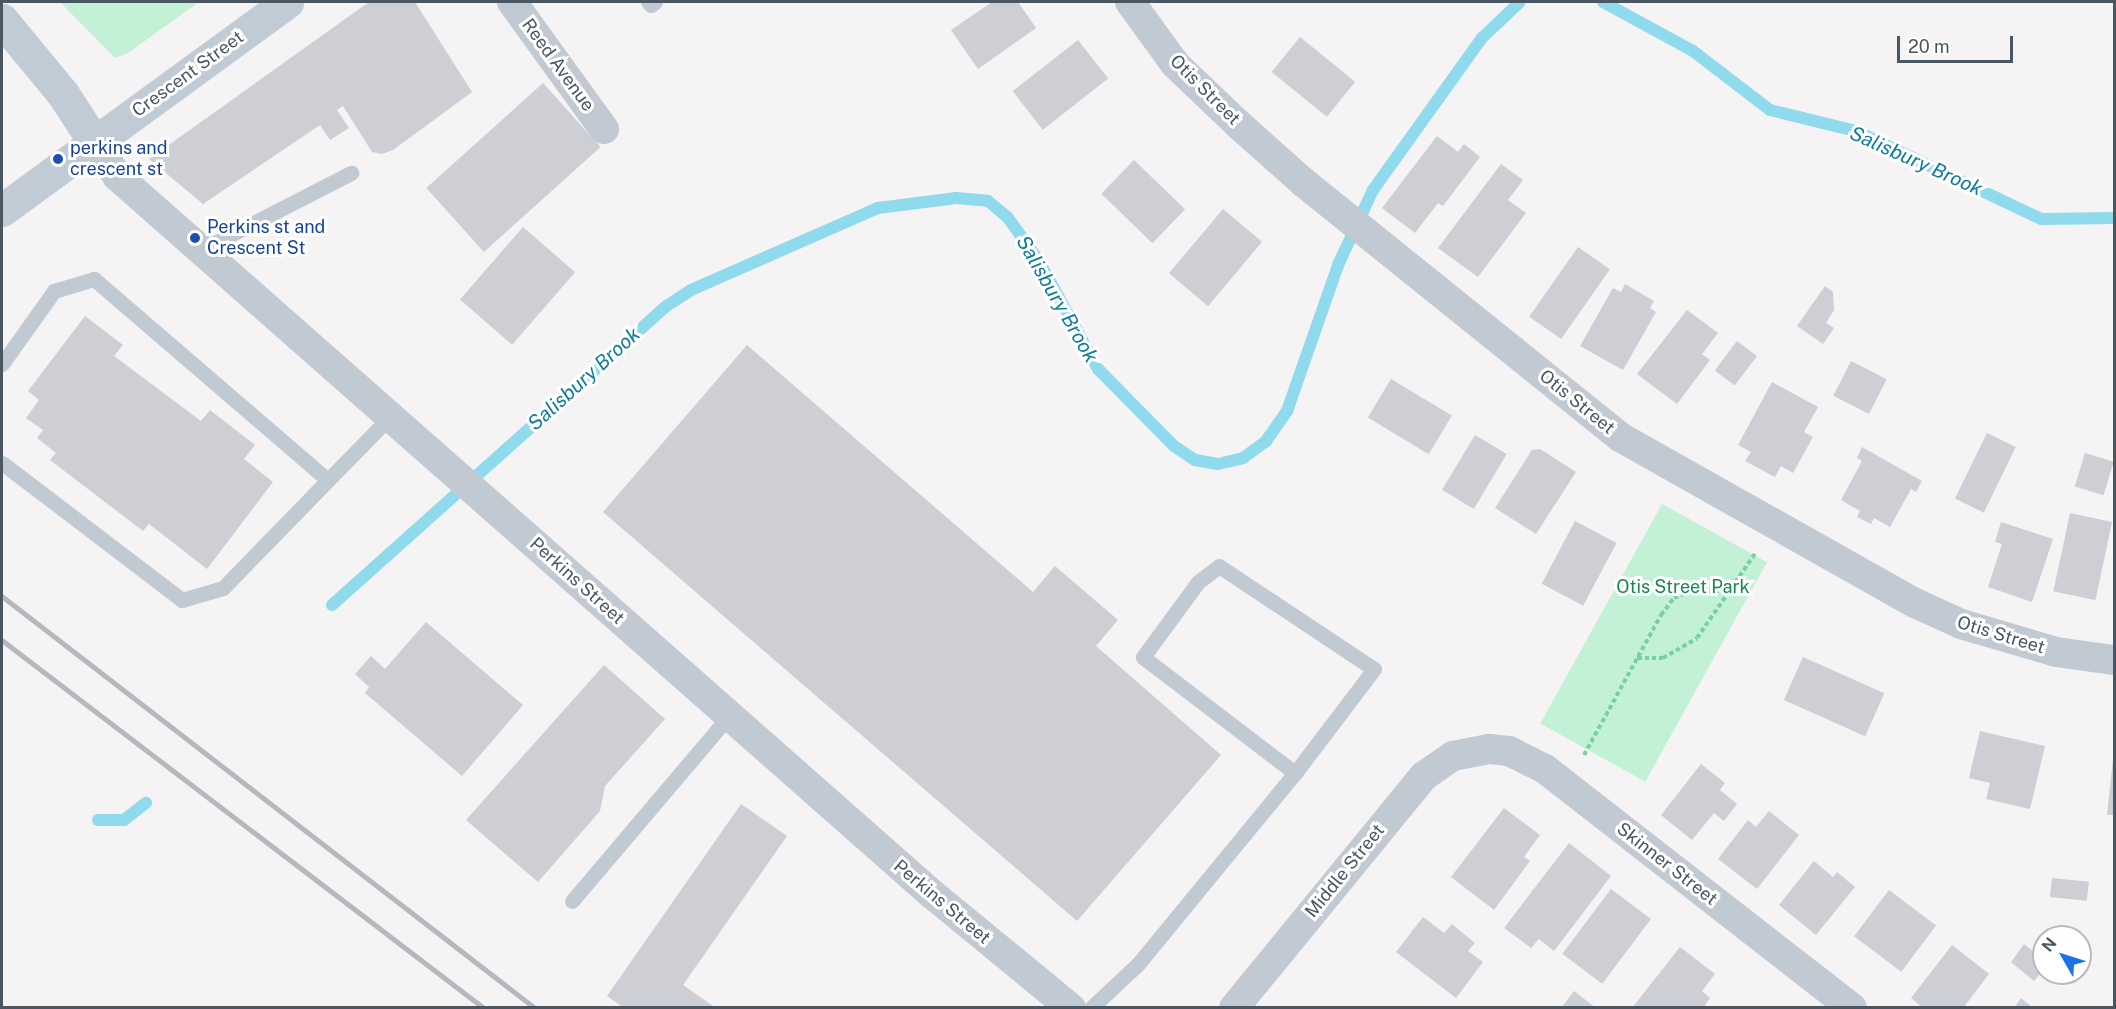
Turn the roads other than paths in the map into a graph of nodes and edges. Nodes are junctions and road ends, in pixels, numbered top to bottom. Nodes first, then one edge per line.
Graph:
1 (287, 2) edge
2 (512, 2) edge
3 (648, 2) edge
4 (655, 2) edge
5 (1130, 2) edge
6 (2, 20) edge
7 (604, 129) dead end
8 (95, 143) junction
9 (351, 173) dead end
10 (2, 210) edge
11 (201, 250) junction
12 (2, 364) edge
13 (390, 417) junction
14 (2, 463) edge
15 (328, 480) junction
16 (2115, 660) edge
17 (728, 717) junction
18 (1469, 751) joint
19 (1295, 773) junction
20 (572, 901) dead end
21 (1071, 1008) edge
22 (1090, 1008) edge
23 (1234, 1008) edge
24 (1852, 1008) edge

1 - 8 main road, Crescent Street
2 - 7 street, Reed Avenue
3 - 4 lane
5 - 16 street, Otis Street
6 - 8 main road
8 - 10 main road, Crescent Street
8 - 11 street, Perkins Street
9 - 11 lane
11 - 13 street, Perkins Street
12 - 15 lane
13 - 15 lane
13 - 17 street, Perkins Street
14 - 15 lane
17 - 20 lane
17 - 21 street, Perkins Street
18 - 23 street, Middle Street
18 - 24 street, Skinner Street
19 - 19 lane
19 - 22 lane

